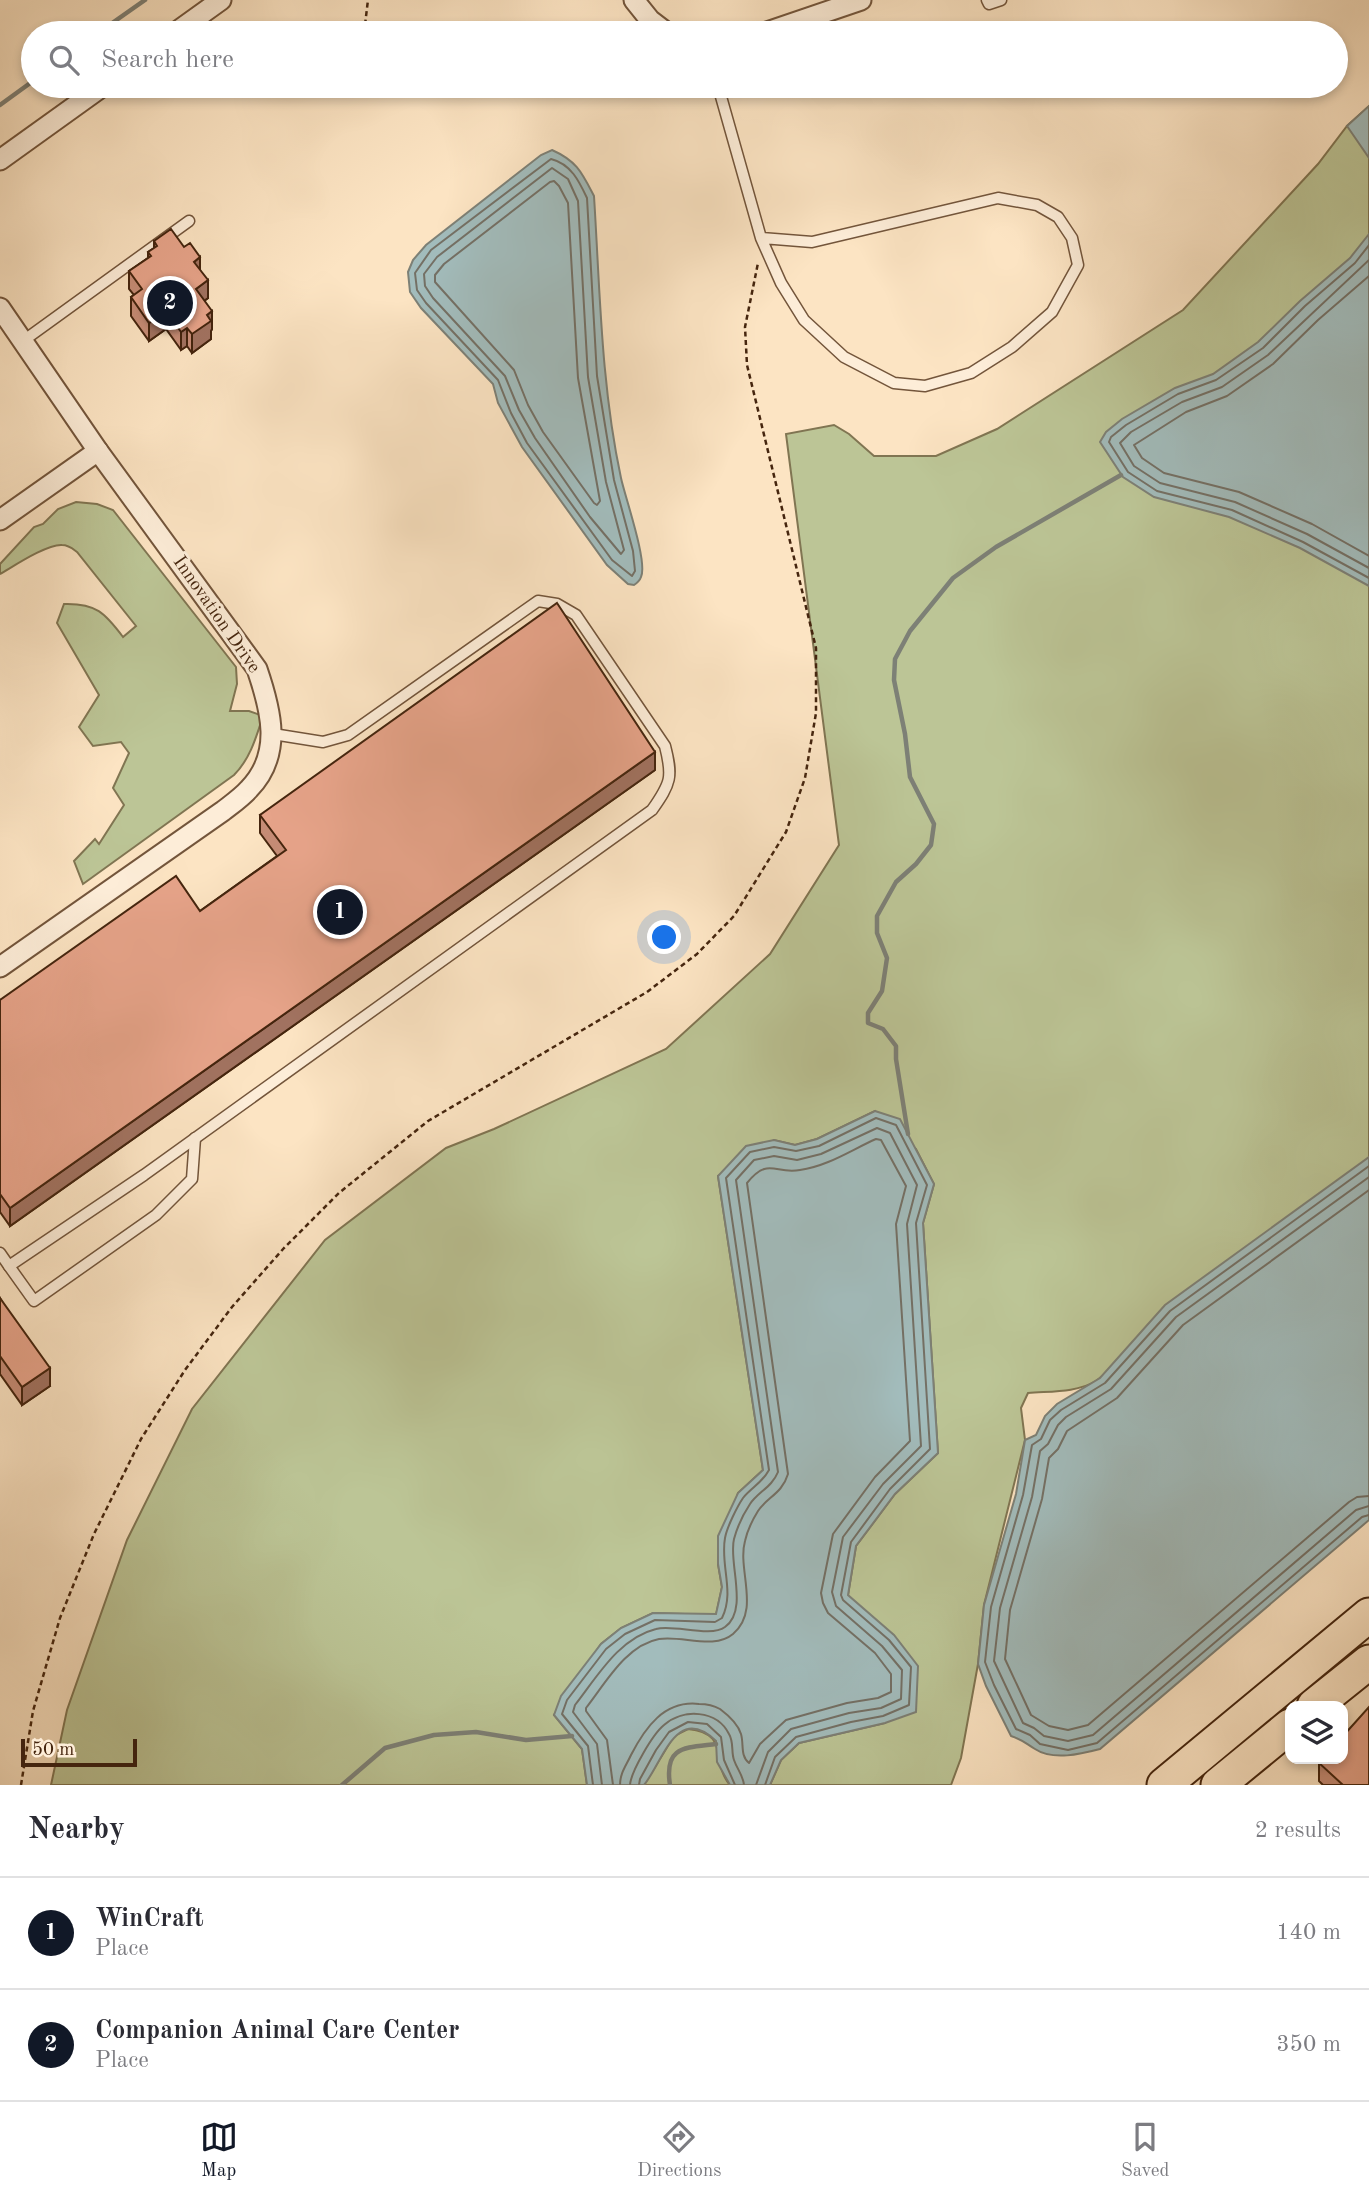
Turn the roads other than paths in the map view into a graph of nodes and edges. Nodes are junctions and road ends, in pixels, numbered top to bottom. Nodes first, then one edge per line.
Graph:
1 (221, 0) edge
2 (634, 0) edge
3 (861, 0) edge
4 (987, 0) edge
5 (1001, 0) edge
6 (192, 21) edge
7 (651, 21) edge
8 (799, 21) edge
9 (86, 98) edge
10 (721, 98) edge
11 (0, 160) edge
12 (189, 221) dead end
13 (761, 238) junction
14 (0, 308) edge
15 (23, 341) junction
16 (98, 451) junction
17 (0, 520) edge
18 (273, 734) junction
19 (0, 967) edge
20 (195, 1138) junction
21 (0, 1254) edge
22 (9, 1266) junction
23 (1369, 1615) edge
24 (1369, 1662) edge
25 (1320, 1701) edge
26 (1285, 1730) edge
27 (1164, 1785) edge
28 (1218, 1785) edge

1 - 6 street
2 - 7 street
3 - 8 street
4 - 5 lane
9 - 11 street
10 - 13 lane
12 - 15 lane
13 - 13 lane
14 - 15 street, Innovation Drive
15 - 16 street, Innovation Drive
16 - 17 street
16 - 18 street, Innovation Drive
18 - 19 street, Innovation Drive
18 - 20 lane
20 - 22 lane
20 - 22 lane
21 - 22 lane
23 - 27 highway
24 - 25 highway
26 - 28 highway

